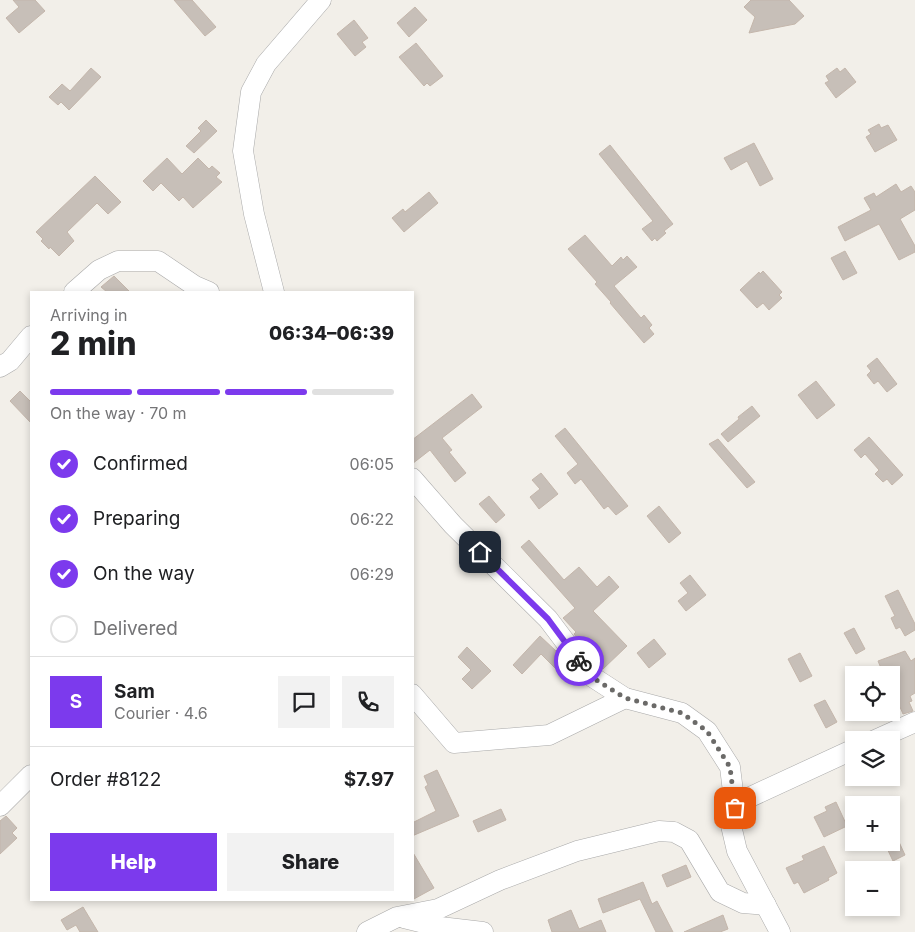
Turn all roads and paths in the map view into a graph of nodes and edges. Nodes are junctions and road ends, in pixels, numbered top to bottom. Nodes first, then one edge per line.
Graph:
1 (321, 0) edge
2 (75, 291) edge
3 (207, 291) edge
4 (274, 291) edge
5 (30, 337) edge
6 (0, 367) edge
7 (414, 480) edge
8 (414, 696) edge
9 (625, 698) junction
10 (915, 722) edge
11 (895, 731) edge
12 (845, 753) edge
13 (30, 776) edge
14 (0, 806) edge
15 (735, 808) junction
16 (766, 905) junction
17 (397, 917) junction
18 (367, 932) edge
19 (483, 932) edge
20 (780, 932) edge

1 - 4 street
2 - 3 street
5 - 6 street
7 - 9 street
8 - 9 street
9 - 15 street
10 - 11 street
12 - 15 street
13 - 14 street
15 - 16 street
16 - 17 street
16 - 20 street
17 - 18 street
17 - 19 street

